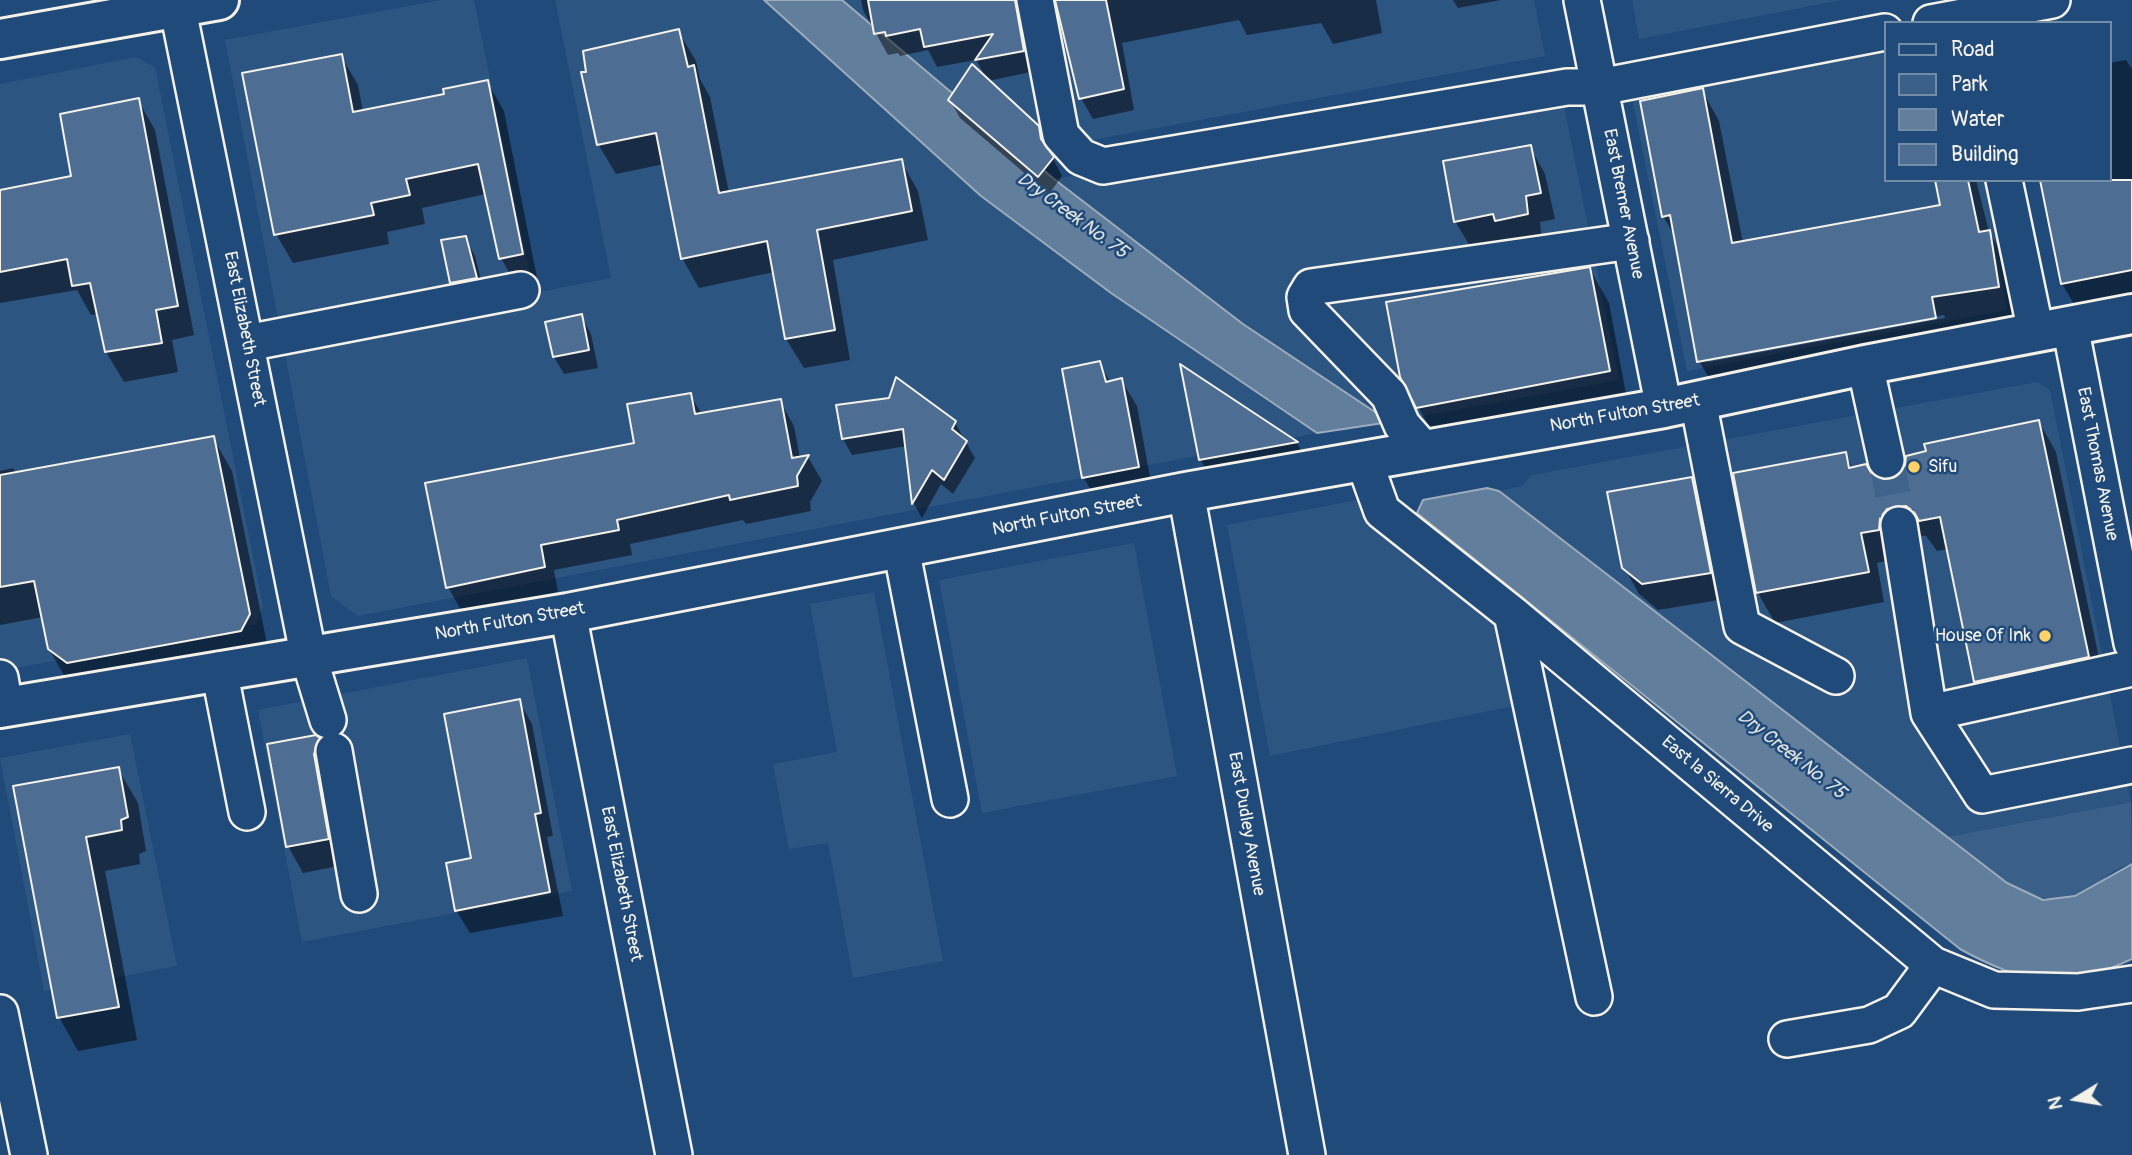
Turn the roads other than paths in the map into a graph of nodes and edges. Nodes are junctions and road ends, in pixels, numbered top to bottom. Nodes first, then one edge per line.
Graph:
1 (219, 0) edge
2 (1035, 0) edge
3 (1583, 0) edge
4 (2052, 0) edge
5 (177, 4) edge
6 (1971, 19) edge
7 (1951, 21) edge
8 (1884, 32) edge
9 (0, 40) edge
10 (1600, 87) junction
11 (2005, 182) edge
12 (1630, 241) junction
13 (521, 290) dead end
14 (2132, 314) edge
15 (2053, 329) junction
16 (247, 343) junction
17 (1865, 365) junction
18 (1681, 405) junction
19 (1423, 449) junction
20 (1367, 460) junction
21 (1886, 460) tunnel mouth
22 (1186, 492) junction
23 (1899, 526) tunnel mouth
24 (901, 548) junction
25 (568, 612) junction
26 (1512, 614) junction
27 (2132, 643) edge
28 (309, 658) junction
29 (2132, 668) edge
30 (219, 670) junction
31 (1836, 676) dead end
32 (2, 698) edge
33 (1929, 713) junction
34 (2132, 765) edge
35 (950, 799) dead end
36 (247, 812) dead end
37 (359, 894) dead end
38 (1933, 965) junction
39 (2132, 984) edge
40 (1594, 997) dead end
41 (0, 1013) edge
42 (1787, 1040) dead end
43 (29, 1155) edge
44 (674, 1155) edge
45 (1307, 1155) edge

1 - 5 main road
2 - 10 street
3 - 10 street, East Bremer Avenue
4 - 6 street
5 - 9 main road
5 - 16 street, East Elizabeth Street
6 - 7 street
8 - 10 street
10 - 12 street, East Bremer Avenue
11 - 15 street, East Thomas Avenue
12 - 18 street, East Bremer Avenue
12 - 19 street
13 - 16 street
14 - 15 main road, North Fulton Street
15 - 17 main road, North Fulton Street
15 - 27 street, East Thomas Avenue
16 - 28 street, East Elizabeth Street
17 - 18 main road, North Fulton Street
17 - 21 street
18 - 19 main road, North Fulton Street
18 - 31 street, East Bremer Avenue
19 - 20 main road, North Fulton Street
20 - 22 main road, North Fulton Street
20 - 26 street, East la Sierra Drive
22 - 24 main road, North Fulton Street
22 - 45 street, East Dudley Avenue
23 - 33 street
24 - 25 main road, North Fulton Street
24 - 35 street
25 - 28 main road, North Fulton Street
25 - 44 street, East Elizabeth Street
26 - 38 street, East la Sierra Drive
26 - 40 street
28 - 30 main road, North Fulton Street
28 - 37 street, East Elizabeth Street
29 - 33 street
30 - 32 main road, North Fulton Street
30 - 36 street
33 - 34 street
38 - 39 street, East la Sierra Drive
38 - 42 street
41 - 43 street

